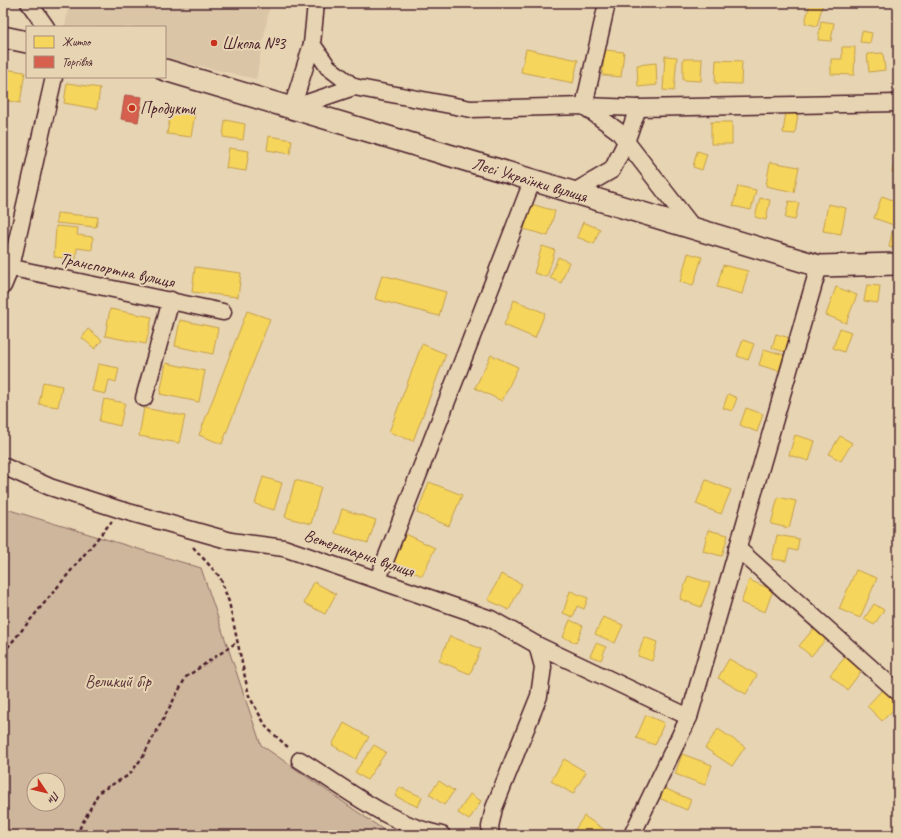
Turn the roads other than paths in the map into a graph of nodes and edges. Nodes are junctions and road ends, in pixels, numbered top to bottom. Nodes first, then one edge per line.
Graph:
1 (29, 3) edge
2 (316, 3) edge
3 (607, 3) edge
4 (45, 26) edge
5 (3, 37) edge
6 (26, 42) edge
7 (312, 44) junction
8 (166, 70) edge
9 (54, 78) edge
10 (354, 87) junction
11 (898, 103) edge
12 (584, 106) junction
13 (292, 108) junction
14 (638, 108) junction
15 (626, 142) junction
16 (532, 179) junction
17 (574, 192) junction
18 (694, 229) junction
19 (898, 264) edge
20 (7, 266) edge
21 (819, 266) junction
22 (3, 286) edge
23 (171, 300) junction
24 (223, 312) dead end
25 (144, 398) dead end
26 (3, 466) edge
27 (738, 548) junction
28 (378, 579) junction
29 (537, 645) junction
30 (898, 692) edge
31 (689, 717) junction
32 (300, 760) road end
33 (442, 835) edge
34 (491, 835) edge
35 (632, 835) edge

1 - 4 street
2 - 7 street
3 - 12 street
5 - 6 street
7 - 10 street
7 - 13 street
8 - 13 street, Лесі Українки вулиця
9 - 20 street
10 - 12 street
10 - 13 street
11 - 14 street
12 - 14 street
12 - 15 street
13 - 16 street, Лесі Українки вулиця
14 - 15 street
15 - 17 street
15 - 18 street
16 - 17 street, Лесі Українки вулиця
16 - 28 street
17 - 18 street, Лесі Українки вулиця
18 - 21 street, Лесі Українки вулиця
19 - 21 street, Лесі Українки вулиця
20 - 22 street
20 - 23 street, Транспортна вулиця
21 - 27 street
23 - 24 street, Транспортна вулиця
23 - 25 street
26 - 28 street, Ветеринарна вулиця
27 - 30 street
27 - 31 street
28 - 29 street, Ветеринарна вулиця
29 - 31 street, Ветеринарна вулиця
29 - 34 street
31 - 35 street
32 - 33 street

